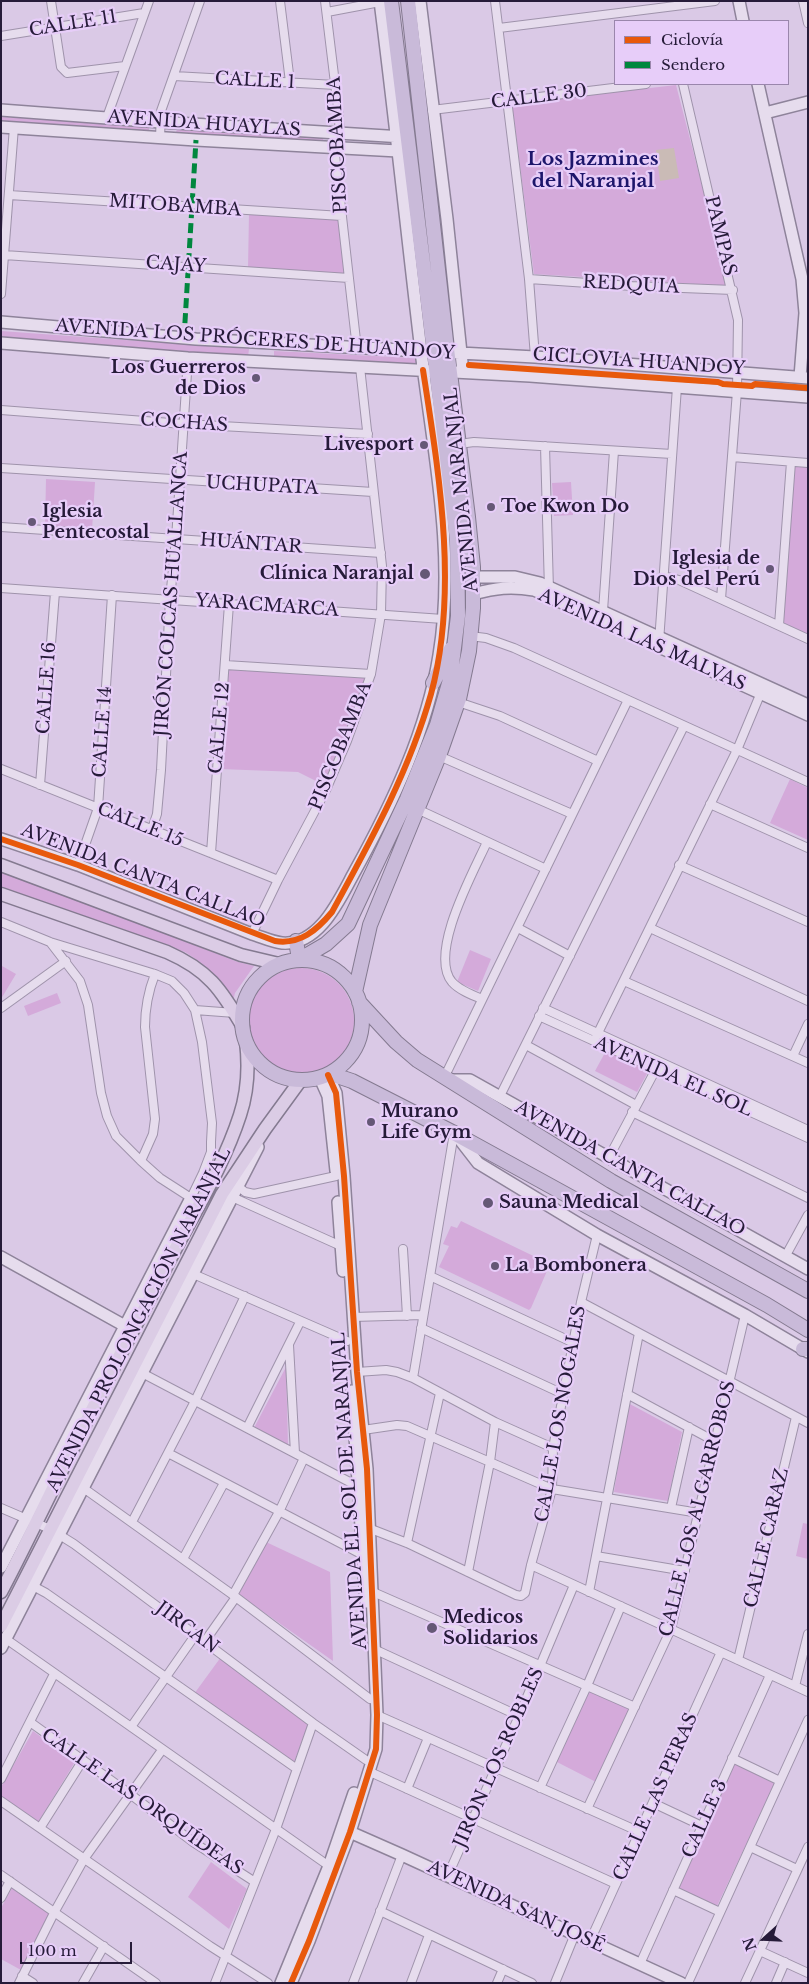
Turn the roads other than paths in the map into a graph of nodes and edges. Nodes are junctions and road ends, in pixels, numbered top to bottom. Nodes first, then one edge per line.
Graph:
1 (51, 1) edge
2 (149, 1) edge
3 (200, 1) edge
4 (280, 1) edge
5 (325, 1) edge
6 (380, 1) edge
7 (391, 1) edge
8 (408, 1) edge
9 (420, 1) edge
10 (496, 1) edge
11 (716, 1) edge
12 (739, 1) edge
13 (803, 1) edge
14 (327, 12) junction
15 (144, 14) junction
16 (743, 20) edge
17 (808, 22) edge
18 (55, 26) junction
19 (499, 28) junction
20 (1, 36) edge
21 (125, 66) junction
22 (174, 76) junction
23 (290, 82) junction
24 (336, 85) junction
25 (638, 85) edge
26 (683, 85) edge
27 (758, 85) edge
28 (507, 101) junction
29 (808, 102) edge
30 (1, 110) edge
31 (432, 110) junction
32 (765, 113) junction
33 (107, 117) junction
34 (160, 122) junction
35 (1, 127) edge
36 (14, 127) junction
37 (340, 133) junction
38 (402, 136) junction
39 (160, 138) junction
40 (336, 148) junction
41 (398, 152) junction
42 (8, 195) junction
43 (342, 216) junction
44 (4, 255) junction
45 (349, 278) junction
46 (529, 278) junction
47 (733, 290) junction
48 (1, 294) edge
49 (806, 313) edge
50 (1, 322) edge
51 (1, 343) edge
52 (269, 344) junction
53 (357, 349) junction
54 (441, 353) junction
55 (535, 357) junction
56 (188, 358) junction
57 (268, 363) junction
58 (360, 367) junction
59 (443, 371) junction
60 (737, 372) junction
61 (804, 377) edge
62 (676, 387) junction
63 (737, 391) junction
64 (808, 397) edge
65 (1, 410) edge
66 (184, 424) junction
67 (368, 434) junction
68 (459, 444) junction
69 (545, 446) junction
70 (614, 451) junction
71 (672, 454) junction
72 (732, 457) junction
73 (791, 462) junction
74 (808, 463) edge
75 (1, 468) edge
76 (179, 481) junction
77 (373, 492) junction
78 (1, 527) edge
79 (176, 539) junction
80 (381, 552) junction
81 (664, 576) junction
82 (473, 577) junction
83 (1, 588) edge
84 (55, 592) junction
85 (549, 592) junction
86 (473, 594) junction
87 (112, 596) junction
88 (170, 599) junction
89 (721, 599) junction
90 (229, 604) junction
91 (602, 611) junction
92 (381, 614) junction
93 (443, 619) junction
94 (778, 625) junction
95 (470, 636) junction
96 (808, 639) edge
97 (455, 642) junction
98 (659, 643) junction
99 (225, 665) junction
100 (371, 674) junction
101 (433, 683) junction
102 (762, 689) junction
103 (628, 700) junction
104 (458, 702) junction
105 (808, 705) edge
106 (808, 715) edge
107 (684, 726) junction
108 (737, 750) junction
109 (440, 756) junction
110 (598, 761) junction
111 (1, 769) edge
112 (808, 782) edge
113 (40, 785) junction
114 (710, 804) junction
115 (98, 808) junction
116 (417, 809) junction
117 (572, 814) junction
118 (152, 829) junction
119 (1, 839) edge
120 (487, 842) junction
121 (808, 848) edge
122 (211, 853) junction
123 (1, 864) edge
124 (78, 865) junction
125 (679, 865) junction
126 (546, 869) junction
127 (278, 880) junction
128 (1, 894) edge
129 (1, 922) edge
130 (808, 922) edge
131 (518, 928) junction
132 (650, 928) junction
133 (252, 934) junction
134 (296, 941) junction
135 (50, 942) junction
136 (275, 942) joint
137 (570, 956) junction
138 (300, 958) junction
139 (66, 960) junction
140 (279, 964) junction
141 (155, 974) junction
142 (624, 982) junction
143 (357, 997) junction
144 (482, 1000) junction
145 (808, 1001) edge
146 (1, 1008) edge
147 (195, 1010) junction
148 (541, 1012) junction
149 (235, 1013) junction
150 (808, 1024) edge
151 (244, 1034) junction
152 (595, 1037) junction
153 (526, 1044) junction
154 (793, 1056) junction
155 (808, 1063) edge
156 (656, 1069) junction
157 (326, 1076) junction
158 (447, 1079) junction
159 (300, 1081) junction
160 (500, 1096) junction
161 (634, 1108) junction
162 (265, 1128) junction
163 (808, 1130) edge
164 (454, 1133) junction
165 (808, 1138) edge
166 (608, 1159) junction
167 (141, 1161) junction
168 (336, 1176) junction
169 (235, 1192) junction
170 (191, 1198) junction
171 (808, 1198) edge
172 (808, 1215) edge
173 (597, 1235) junction
174 (341, 1246) junction
175 (403, 1249) dead end
176 (1, 1257) edge
177 (785, 1257) junction
178 (808, 1269) edge
179 (188, 1271) junction
180 (430, 1276) junction
181 (808, 1292) edge
182 (245, 1296) junction
183 (581, 1302) junction
184 (423, 1315) junction
185 (745, 1315) junction
186 (407, 1316) junction
187 (353, 1317) junction
188 (300, 1322) junction
189 (125, 1326) junction
190 (421, 1328) junction
191 (808, 1330) edge
192 (639, 1333) junction
193 (347, 1341) junction
194 (289, 1343) junction
195 (574, 1343) junction
196 (806, 1350) edge
197 (357, 1372) junction
198 (142, 1373) junction
199 (413, 1378) junction
200 (731, 1381) junction
201 (440, 1393) junction
202 (564, 1394) junction
203 (627, 1394) junction
204 (195, 1401) junction
205 (796, 1416) junction
206 (495, 1422) junction
207 (808, 1423) edge
208 (84, 1425) junction
209 (689, 1427) junction
210 (248, 1428) junction
211 (363, 1430) junction
212 (70, 1432) junction
213 (431, 1436) junction
214 (97, 1439) junction
215 (716, 1442) junction
216 (553, 1448) junction
217 (295, 1453) junction
218 (168, 1454) junction
219 (100, 1456) junction
220 (304, 1458) junction
221 (490, 1462) junction
222 (224, 1483) junction
223 (82, 1487) junction
224 (363, 1488) junction
225 (552, 1489) junction
226 (607, 1498) junction
227 (1, 1508) edge
228 (671, 1508) junction
229 (280, 1512) junction
230 (699, 1513) junction
231 (25, 1518) junction
232 (132, 1522) junction
233 (36, 1524) junction
234 (371, 1529) junction
235 (55, 1532) junction
236 (407, 1543) junction
237 (363, 1555) junction
238 (596, 1556) junction
239 (183, 1559) junction
240 (531, 1565) junction
241 (1, 1567) edge
242 (685, 1571) junction
243 (468, 1572) junction
244 (574, 1585) junction
245 (33, 1586) junction
246 (1, 1592) edge
247 (373, 1592) junction
248 (589, 1592) junction
249 (235, 1596) junction
250 (621, 1606) junction
251 (1, 1626) edge
252 (671, 1629) junction
253 (196, 1634) junction
254 (808, 1634) edge
255 (205, 1641) junction
256 (4, 1644) edge
257 (376, 1650) junction
258 (721, 1652) junction
259 (738, 1660) junction
260 (539, 1665) junction
261 (54, 1674) junction
262 (770, 1675) junction
263 (166, 1678) junction
264 (587, 1686) junction
265 (795, 1686) junction
266 (808, 1692) edge
267 (370, 1699) junction
268 (635, 1707) junction
269 (377, 1716) junction
270 (519, 1716) junction
271 (808, 1720) edge
272 (30, 1722) junction
273 (312, 1723) junction
274 (130, 1728) junction
275 (428, 1738) junction
276 (162, 1750) junction
277 (732, 1758) junction
278 (83, 1760) junction
279 (367, 1766) junction
280 (495, 1768) junction
281 (297, 1769) junction
282 (1, 1779) edge
283 (780, 1781) junction
284 (540, 1788) junction
285 (407, 1789) junction
286 (130, 1794) junction
287 (1, 1801) edge
288 (653, 1803) junction
289 (587, 1808) junction
290 (472, 1819) junction
291 (702, 1826) junction
292 (40, 1828) junction
293 (276, 1830) junction
294 (346, 1830) junction
295 (640, 1832) junction
296 (750, 1847) junction
297 (808, 1847) edge
298 (402, 1854) junction
299 (84, 1859) junction
300 (329, 1866) junction
301 (798, 1869) junction
302 (1, 1875) edge
303 (448, 1875) junction
304 (10, 1881) junction
305 (255, 1882) junction
306 (616, 1884) junction
307 (673, 1890) junction
308 (1, 1898) edge
309 (55, 1911) junction
310 (380, 1912) junction
311 (720, 1912) junction
312 (429, 1934) junction
313 (575, 1934) junction
314 (590, 1941) junction
315 (104, 1946) junction
316 (760, 1951) junction
317 (226, 1956) junction
318 (784, 1962) junction
319 (640, 1964) junction
320 (502, 1969) junction
321 (808, 1972) edge
322 (20, 1979) edge
323 (155, 1982) edge
324 (33, 1983) edge
325 (83, 1983) edge
326 (215, 1983) edge
327 (268, 1983) edge
328 (281, 1983) edge
329 (291, 1983) edge
330 (353, 1983) edge
331 (411, 1983) edge
332 (497, 1983) edge
333 (532, 1983) edge
334 (554, 1983) edge
335 (681, 1983) edge
336 (688, 1983) edge
337 (745, 1983) edge
338 (776, 1983) edge

1 - 18 street
2 - 15 street
3 - 22 street
4 - 23 street
5 - 14 street, PISCOBAMBA
6 - 14 street
6 - 38 street, AVENIDA NARANJAL
7 - 38 highway, AVENIDA NARANJAL
8 - 54 highway, AVENIDA NARANJAL
9 - 31 street, AVENIDA NARANJAL
10 - 19 street
11 - 19 street
12 - 16 street
13 - 17 street
14 - 24 street, PISCOBAMBA
15 - 18 street, CALLE 11
15 - 21 street
18 - 20 street, CALLE 11
18 - 21 street
19 - 28 street
21 - 33 street
22 - 23 street, CALLE 1
22 - 34 street
23 - 24 street, CALLE 1
24 - 37 street, PISCOBAMBA
25 - 28 street, CALLE 30
26 - 47 street, PAMPAS
27 - 32 street
28 - 31 street, CALLE 30
28 - 46 street
29 - 32 street
30 - 33 street, AVENIDA HUAYLAS
31 - 54 street, AVENIDA NARANJAL
32 - 49 street
33 - 34 street, AVENIDA HUAYLAS
34 - 37 street, AVENIDA HUAYLAS
34 - 39 street
35 - 36 street, AVENIDA HUAYLAS
36 - 39 street, AVENIDA HUAYLAS
36 - 42 street
37 - 38 street, AVENIDA HUAYLAS
37 - 40 street, PISCOBAMBA
38 - 41 street, AVENIDA NARANJAL
38 - 54 highway, AVENIDA NARANJAL
39 - 40 street, AVENIDA HUAYLAS
40 - 41 street, AVENIDA HUAYLAS
40 - 43 street, PISCOBAMBA
41 - 54 street, AVENIDA NARANJAL
42 - 43 street, MITOBAMBA
42 - 44 street
43 - 45 street, PISCOBAMBA
44 - 45 street, CAJAY
44 - 48 street
45 - 53 street, PISCOBAMBA
46 - 47 street, REDQUIA
46 - 55 street
47 - 60 street, PAMPAS
49 - 61 street
50 - 52 street, AVENIDA LOS PRÓCERES DE HUANDOY
51 - 56 street, AVENIDA LOS PRÓCERES DE HUANDOY
52 - 53 street, AVENIDA LOS PRÓCERES DE HUANDOY
52 - 57 street
53 - 54 street, AVENIDA LOS PRÓCERES DE HUANDOY
54 - 55 street, AVENIDA LOS PRÓCERES DE HUANDOY
54 - 59 highway, AVENIDA NARANJAL
54 - 59 street, AVENIDA NARANJAL
55 - 60 street, AVENIDA LOS PRÓCERES DE HUANDOY
56 - 57 street, AVENIDA LOS PRÓCERES DE HUANDOY
56 - 66 street, JIRÓN COLCAS HUALLANCA
57 - 58 street, AVENIDA LOS PRÓCERES DE HUANDOY
58 - 59 street, AVENIDA LOS PRÓCERES DE HUANDOY
58 - 67 street, PISCOBAMBA
59 - 62 street, AVENIDA LOS PRÓCERES DE HUANDOY
59 - 68 highway, AVENIDA NARANJAL
59 - 93 street, AVENIDA NARANJAL
59 - 97 highway, AVENIDA NARANJAL
60 - 61 street, AVENIDA LOS PRÓCERES DE HUANDOY
60 - 63 street, PAMPAS
62 - 63 street, AVENIDA LOS PRÓCERES DE HUANDOY
62 - 71 street
63 - 64 street, AVENIDA LOS PRÓCERES DE HUANDOY
63 - 72 street, PAMPAS
65 - 66 street, COCHAS
66 - 67 street, COCHAS
66 - 76 street, JIRÓN COLCAS HUALLANCA
67 - 77 street, PISCOBAMBA
68 - 69 street
68 - 82 highway, AVENIDA NARANJAL
69 - 70 street
69 - 85 street
70 - 71 street
70 - 91 street
71 - 81 street
72 - 73 street
72 - 89 street, PAMPAS
73 - 74 street
73 - 94 street
75 - 76 street, UCHUPATA
76 - 77 street, UCHUPATA
76 - 79 street, JIRÓN COLCAS HUALLANCA
77 - 80 street, PISCOBAMBA
78 - 79 street, HUÁNTAR
79 - 80 street, HUÁNTAR
79 - 88 street, JIRÓN COLCAS HUALLANCA
80 - 92 street, PISCOBAMBA
81 - 89 street
81 - 98 street
82 - 85 street, AVENIDA LAS MALVAS
82 - 86 highway, AVENIDA NARANJAL
83 - 84 street, YARACMARCA
84 - 87 street, YARACMARCA
84 - 113 street, CALLE 16
85 - 86 street, AVENIDA LAS MALVAS
85 - 91 street, AVENIDA LAS MALVAS
85 - 98 street, AVENIDA LAS MALVAS
86 - 95 highway, AVENIDA NARANJAL
87 - 88 street, YARACMARCA
87 - 115 street, CALLE 14
88 - 90 street, YARACMARCA
88 - 118 street, JIRÓN COLCAS HUALLANCA
89 - 94 street
90 - 92 street, YARACMARCA
90 - 99 street, CALLE 12
91 - 98 street, AVENIDA LAS MALVAS
92 - 93 street, YARACMARCA
92 - 100 street, PISCOBAMBA
93 - 101 street, AVENIDA NARANJAL
94 - 96 street
95 - 103 street
95 - 104 highway, AVENIDA NARANJAL
97 - 101 highway
97 - 138 highway, AVENIDA NARANJAL
98 - 102 street, AVENIDA LAS MALVAS
99 - 100 street
99 - 122 street, CALLE 12
100 - 127 street, PISCOBAMBA
101 - 134 street, AVENIDA NARANJAL
102 - 105 street, AVENIDA LAS MALVAS
102 - 106 street, AVENIDA LAS MALVAS
102 - 108 street
103 - 107 street
103 - 110 street
104 - 109 highway, AVENIDA NARANJAL
104 - 110 street
107 - 108 street
107 - 137 street
108 - 112 street
108 - 114 street
109 - 116 highway, AVENIDA NARANJAL
109 - 117 street
110 - 117 street
111 - 113 street, CALLE 15
113 - 115 street, CALLE 15
114 - 121 street
114 - 125 street
115 - 118 street, CALLE 15
115 - 124 street, CALLE 14
116 - 120 street
116 - 143 highway, AVENIDA NARANJAL
117 - 126 street
118 - 122 street, CALLE 15
119 - 124 street, AVENIDA CANTA CALLAO
120 - 126 street
120 - 144 street
122 - 127 street, CALLE 15
123 - 140 main road
124 - 133 street, AVENIDA CANTA CALLAO
125 - 130 street
125 - 132 street
126 - 131 street
127 - 133 street, PISCOBAMBA
128 - 149 main road
129 - 135 street
131 - 137 street
131 - 144 street
132 - 142 street
132 - 145 street
133 - 136 street, AVENIDA CANTA CALLAO
134 - 136 street, AVENIDA NARANJAL
134 - 138 highway
135 - 139 street
135 - 141 street
137 - 148 street
138 - 140 highway
138 - 143 highway
139 - 146 street
139 - 167 street
140 - 151 highway
141 - 147 street
141 - 167 street
142 - 152 street
142 - 154 street
143 - 157 highway
143 - 158 highway, AVENIDA CANTA CALLAO
144 - 158 street
147 - 149 street
147 - 170 street
148 - 152 street, AVENIDA EL SOL
148 - 153 street
149 - 151 main road
150 - 154 street
151 - 159 highway
151 - 208 main road, AVENIDA PROLONGACIÓN NARANJAL
152 - 156 street, AVENIDA EL SOL
152 - 163 street, AVENIDA EL SOL
153 - 160 street
153 - 161 street
154 - 155 street
156 - 161 street
156 - 165 street, AVENIDA EL SOL
157 - 159 highway
157 - 164 highway
157 - 168 street, AVENIDA EL SOL DE NARANJAL
157 - 187 street, AVENIDA EL SOL DE NARANJAL
158 - 160 street, AVENIDA CANTA CALLAO
158 - 181 highway, AVENIDA CANTA CALLAO
159 - 162 main road, AVENIDA PROLONGACIÓN NARANJAL
160 - 166 street, AVENIDA CANTA CALLAO
161 - 166 street
161 - 171 street
162 - 169 street, AVENIDA PROLONGACIÓN NARANJAL
162 - 179 main road, AVENIDA PROLONGACIÓN NARANJAL
164 - 173 street
164 - 180 street
164 - 191 highway
166 - 177 street, AVENIDA CANTA CALLAO
167 - 170 street
168 - 169 street
168 - 174 street, AVENIDA EL SOL DE NARANJAL
169 - 174 street
169 - 179 street, AVENIDA PROLONGACIÓN NARANJAL
170 - 189 street, AVENIDA PROLONGACIÓN NARANJAL
172 - 177 street
173 - 183 street, CALLE LOS NOGALES
173 - 185 street
174 - 193 street, AVENIDA EL SOL DE NARANJAL
175 - 186 street
176 - 189 street
177 - 178 street, AVENIDA CANTA CALLAO
179 - 182 street
179 - 198 street, AVENIDA PROLONGACIÓN NARANJAL
179 - 214 main road, AVENIDA PROLONGACIÓN NARANJAL
180 - 184 street
180 - 195 street
182 - 188 street
182 - 204 street
183 - 192 street
183 - 195 street, CALLE LOS NOGALES
184 - 186 street
184 - 190 street
185 - 196 street
185 - 200 street, CALLE LOS ALGARROBOS
186 - 187 street
187 - 197 street, AVENIDA EL SOL DE NARANJAL
188 - 193 street
188 - 194 street
189 - 212 street, AVENIDA PROLONGACIÓN NARANJAL
190 - 199 street
190 - 202 street
192 - 200 street
192 - 203 street
193 - 224 street, AVENIDA EL SOL DE NARANJAL
194 - 210 street
194 - 217 street
195 - 202 street, CALLE LOS NOGALES
197 - 199 street
197 - 211 street, AVENIDA EL SOL DE NARANJAL
198 - 204 street
198 - 219 street, AVENIDA PROLONGACIÓN NARANJAL
199 - 201 street
200 - 205 street
200 - 215 street, CALLE LOS ALGARROBOS
201 - 206 street
201 - 213 street
202 - 216 street, CALLE LOS NOGALES
203 - 209 street
203 - 226 street
204 - 210 street
204 - 218 street
205 - 207 street
205 - 259 street, CALLE CARAZ
206 - 216 street
206 - 221 street
208 - 212 main road
208 - 233 main road, AVENIDA PROLONGACIÓN NARANJAL
209 - 215 street
209 - 228 street
210 - 217 street
211 - 213 street
211 - 224 street, AVENIDA EL SOL DE NARANJAL
212 - 231 street, AVENIDA PROLONGACIÓN NARANJAL
213 - 221 street
213 - 236 street
214 - 219 main road
214 - 235 main road, AVENIDA PROLONGACIÓN NARANJAL
215 - 230 street, CALLE LOS ALGARROBOS
216 - 225 street, CALLE LOS NOGALES
217 - 220 street
218 - 222 street
218 - 232 street
219 - 223 street, AVENIDA PROLONGACIÓN NARANJAL
220 - 224 street
220 - 229 street
221 - 225 street
221 - 243 street
222 - 229 street
222 - 239 street
223 - 232 street
223 - 235 street, AVENIDA PROLONGACIÓN NARANJAL
224 - 234 street, AVENIDA EL SOL DE NARANJAL
224 - 237 street, AVENIDA EL SOL DE NARANJAL
225 - 226 street
225 - 240 street, CALLE LOS NOGALES
226 - 228 street
226 - 238 street
227 - 231 street, JIRCAN
228 - 230 street
229 - 237 street
229 - 249 street
230 - 242 street, CALLE LOS ALGARROBOS
231 - 233 street, JIRCAN
231 - 241 street, AVENIDA PROLONGACIÓN NARANJAL
232 - 239 street
233 - 235 street, JIRCAN
233 - 246 main road, AVENIDA PROLONGACIÓN NARANJAL
234 - 236 street
234 - 247 street, AVENIDA EL SOL DE NARANJAL
235 - 245 street, AVENIDA PROLONGACIÓN NARANJAL
235 - 251 main road, AVENIDA PROLONGACIÓN NARANJAL
235 - 253 street, JIRCAN
236 - 243 street
237 - 267 street, AVENIDA EL SOL DE NARANJAL
238 - 242 street
238 - 248 street
239 - 249 street
240 - 243 street, CALLE LOS NOGALES
240 - 244 street
242 - 252 street, CALLE LOS ALGARROBOS
244 - 248 street
244 - 260 street, JIRÓN LOS ROBLES
245 - 256 street, AVENIDA PROLONGACIÓN NARANJAL
245 - 263 street
247 - 257 street, AVENIDA EL SOL DE NARANJAL
247 - 260 street
248 - 250 street
249 - 255 street
249 - 267 street
250 - 252 street
250 - 264 street
252 - 258 street
252 - 268 street, CALLE LOS ALGARROBOS
253 - 255 street, JIRCAN
253 - 263 street
254 - 265 street
255 - 273 street, JIRCAN
256 - 261 street
257 - 269 street, AVENIDA EL SOL DE NARANJAL
257 - 270 street
258 - 259 street
258 - 288 street, CALLE LAS PERAS
259 - 262 street
260 - 264 street
260 - 270 street, JIRÓN LOS ROBLES
261 - 272 street
261 - 274 street
262 - 265 street
262 - 277 street, CALLE 3
263 - 274 street
263 - 281 street
264 - 268 street
264 - 284 street
265 - 266 street
267 - 279 street, AVENIDA EL SOL DE NARANJAL
268 - 289 street, CALLE LOS ALGARROBOS
269 - 275 street
269 - 279 street, AVENIDA EL SOL DE NARANJAL
270 - 280 street, JIRÓN LOS ROBLES
271 - 283 street
272 - 278 street, CALLE LAS ORQUÍDEAS
272 - 282 street
273 - 279 street, JIRCAN
273 - 281 street
274 - 276 street
275 - 280 street
275 - 285 street
276 - 286 street
276 - 293 street
277 - 283 street
277 - 291 street, CALLE 3
278 - 286 street, CALLE LAS ORQUÍDEAS
278 - 292 street
279 - 285 street, JIRCAN
279 - 294 street, AVENIDA EL SOL DE NARANJAL
280 - 284 street
280 - 290 street, JIRÓN LOS ROBLES
281 - 293 street
283 - 296 street
284 - 289 street
285 - 290 street, JIRCAN
286 - 299 street
286 - 305 street, CALLE LAS ORQUÍDEAS
287 - 292 street
288 - 291 street
288 - 295 street, CALLE LAS PERAS
289 - 295 street
290 - 303 street, JIRÓN LOS ROBLES
290 - 306 street, JIRCAN
291 - 307 street, CALLE 3
292 - 299 street
293 - 300 street
293 - 305 street
294 - 298 street, AVENIDA SAN JOSÉ
294 - 300 street, AVENIDA EL SOL DE NARANJAL
294 - 329 street, AVENIDA EL SOL DE NARANJAL
295 - 306 street, CALLE LAS PERAS
296 - 301 street
296 - 311 street
297 - 301 street
298 - 303 street, AVENIDA SAN JOSÉ
298 - 310 street
299 - 309 street
299 - 317 street
300 - 328 street, AVENIDA EL SOL DE NARANJAL
301 - 316 street
302 - 304 street
303 - 313 street, AVENIDA SAN JOSÉ
304 - 308 street
304 - 309 street
305 - 317 street
306 - 314 street, CALLE LAS PERAS
307 - 311 street
307 - 319 street, CALLE 3
309 - 315 street
309 - 322 street
310 - 312 street
310 - 330 street
311 - 336 street
312 - 320 street
312 - 331 street
313 - 314 street, AVENIDA SAN JOSÉ
313 - 334 street
314 - 319 street, AVENIDA SAN JOSÉ
315 - 323 street
315 - 325 street
316 - 318 street
316 - 337 street
317 - 326 street
317 - 327 street
318 - 321 street
318 - 338 street
319 - 335 street, AVENIDA SAN JOSÉ
320 - 332 street
320 - 333 street
322 - 324 street

